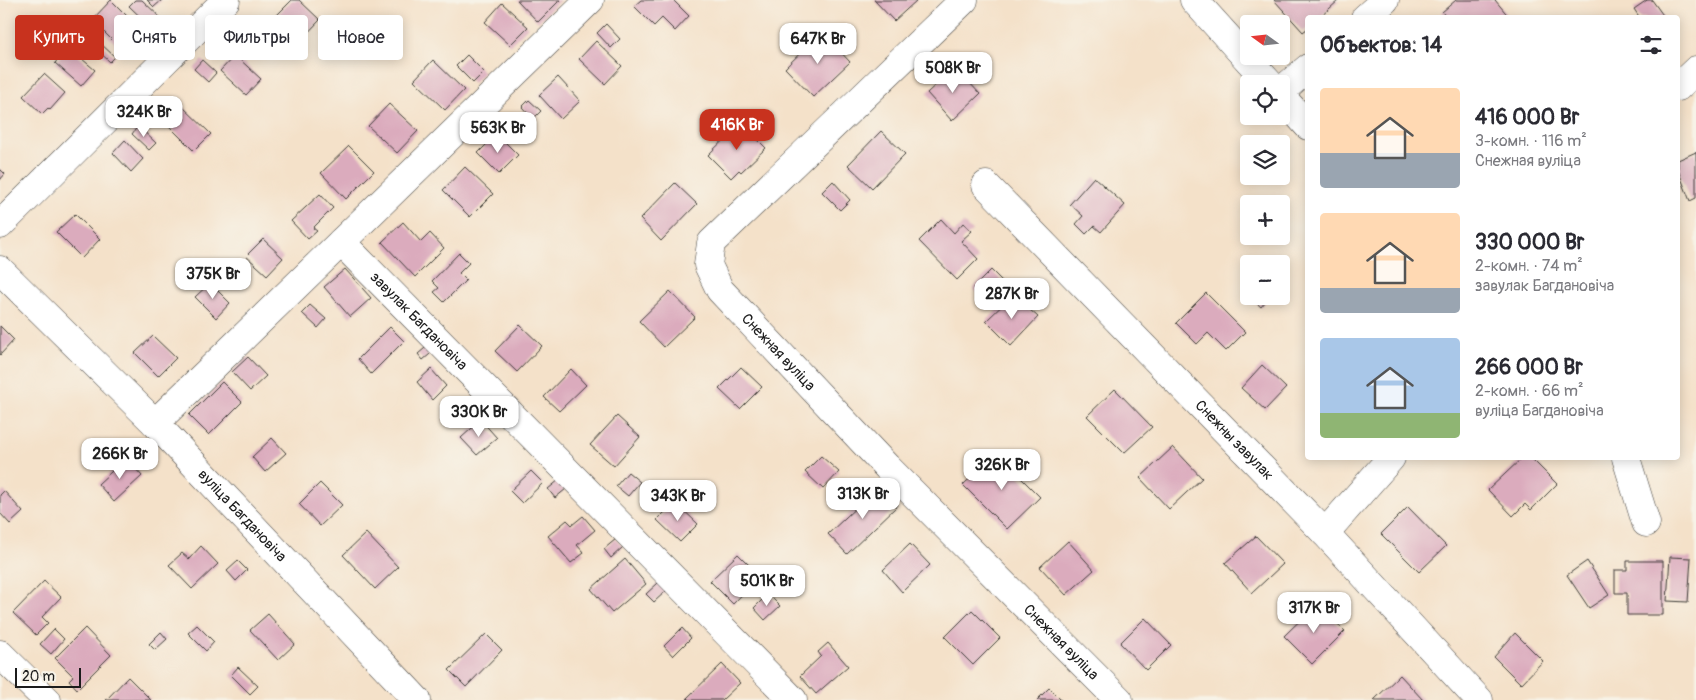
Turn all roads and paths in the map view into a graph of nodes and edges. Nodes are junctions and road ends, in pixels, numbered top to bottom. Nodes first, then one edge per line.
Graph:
1 (226, 0) edge
2 (590, 0) edge
3 (964, 0) edge
4 (1194, 0) edge
5 (1385, 0) edge
6 (1368, 15) edge
7 (1696, 70) edge
8 (1305, 71) edge
9 (1262, 75) edge
10 (1290, 83) edge
11 (1680, 85) edge
12 (1290, 106) edge
13 (1305, 123) edge
14 (986, 185) dead end
15 (0, 224) edge
16 (341, 242) junction
17 (0, 270) edge
18 (155, 422) junction
19 (1390, 460) edge
20 (1627, 460) edge
21 (1646, 523) dead end
22 (1325, 533) junction
23 (0, 654) edge
24 (47, 700) edge
25 (417, 700) edge
26 (793, 700) edge
27 (1119, 700) edge
28 (1479, 700) edge

1 - 15 street
2 - 16 street
3 - 27 street, Снежная вуліца
4 - 9 street
5 - 6 street
7 - 11 street
8 - 10 street
12 - 13 street
14 - 22 street, Снежны завулак
16 - 18 street
16 - 26 street, завулак Багдановіча
17 - 18 street, вуліца Багдановіча
18 - 25 street, вуліца Багдановіча
19 - 22 street
20 - 21 street
22 - 28 street, Снежны завулак
23 - 24 street

